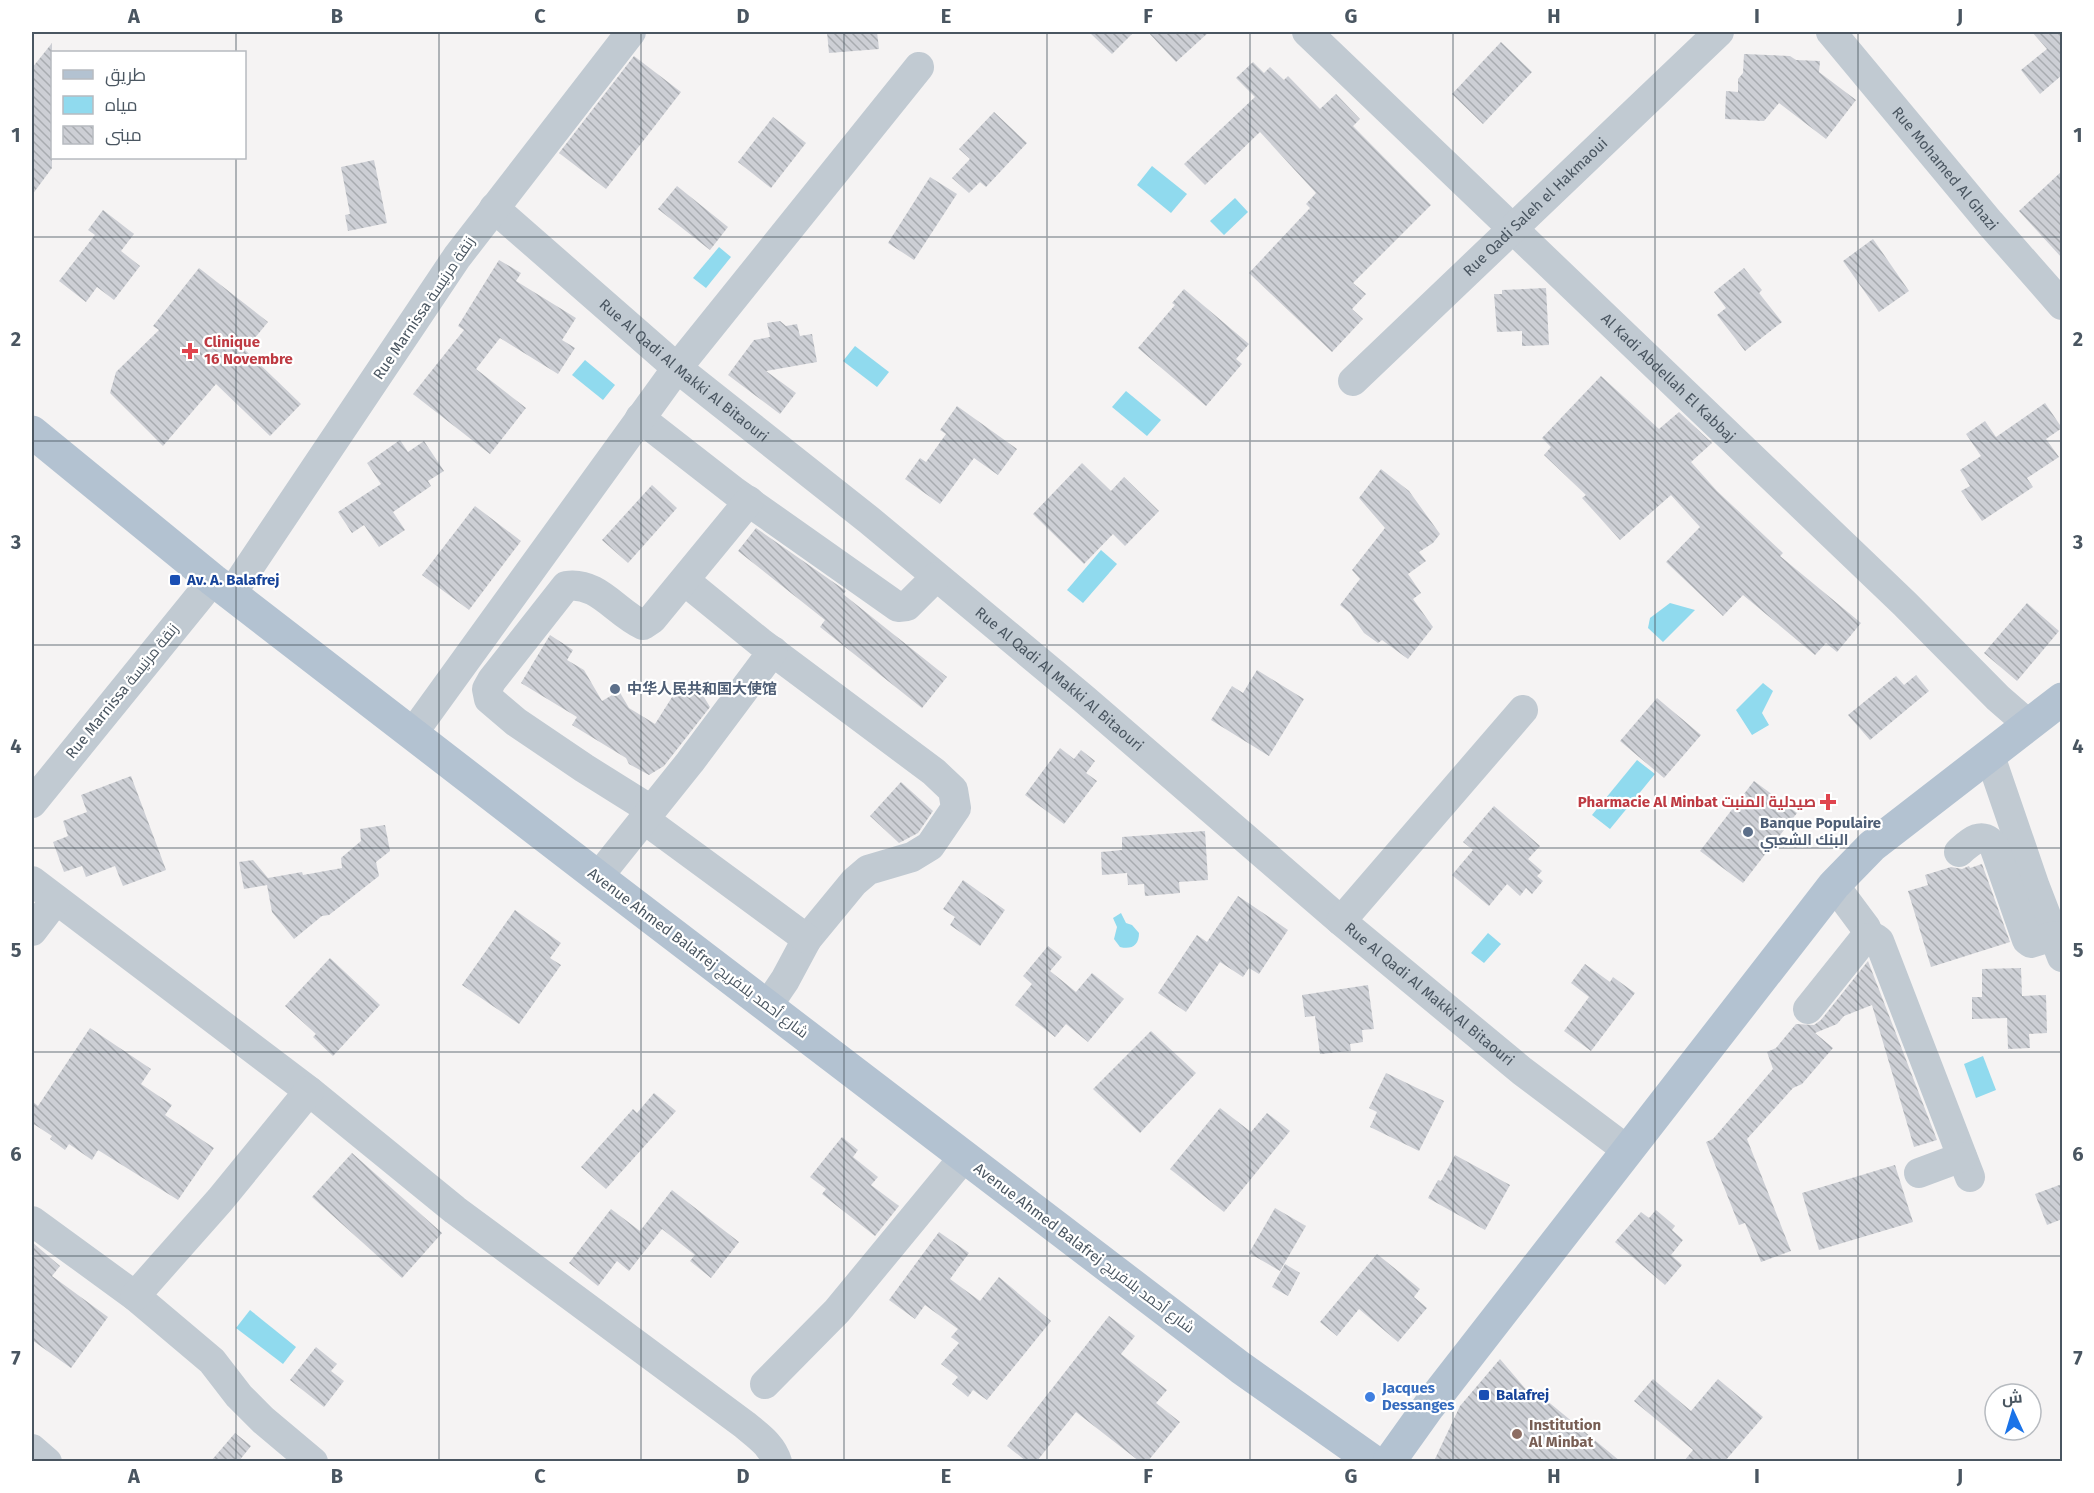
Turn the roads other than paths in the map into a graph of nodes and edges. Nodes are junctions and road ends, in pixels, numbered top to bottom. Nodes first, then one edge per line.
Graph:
1 (631, 32) edge
2 (1307, 32) edge
3 (1719, 32) edge
4 (1831, 32) edge
5 (919, 67) dead end
6 (494, 208) junction
7 (1514, 228) junction
8 (2062, 305) edge
9 (677, 368) junction
10 (1353, 381) dead end
11 (640, 418) junction
12 (32, 432) edge
13 (749, 501) junction
14 (936, 577) junction
15 (685, 581) junction
16 (222, 587) junction
17 (772, 651) junction
18 (2062, 699) edge
19 (1523, 710) dead end
20 (2029, 725) junction
21 (413, 733) junction
22 (1990, 756) junction
23 (32, 802) edge
24 (648, 815) junction
25 (1959, 852) dead end
26 (598, 877) junction
27 (32, 881) edge
28 (1834, 885) junction
29 (55, 901) junction
30 (1341, 921) junction
31 (32, 930) edge
32 (1870, 938) junction
33 (807, 939) junction
34 (2058, 946) edge
35 (768, 1005) junction
36 (1808, 1009) dead end
37 (309, 1092) junction
38 (1627, 1150) junction
39 (964, 1157) junction
40 (1919, 1173) dead end
41 (32, 1221) edge
42 (135, 1296) junction
43 (765, 1384) dead end
44 (32, 1449) edge
45 (47, 1461) edge
46 (313, 1461) edge
47 (777, 1461) edge
48 (1374, 1461) edge
49 (1389, 1461) edge

1 - 6 street, Rue Marnissa زنقة مرنيسة
2 - 7 street, Al Kadi Abdellah El Kabbaj
3 - 7 street, Rue Qadi Saleh el Hakmaoui
4 - 8 street, Rue Mohamed Al Ghazi
5 - 9 street
6 - 9 street, Rue Al Qadi Al Makki Al Bitaouri
6 - 16 street, Rue Marnissa زنقة مرنيسة
7 - 10 street, Rue Qadi Saleh el Hakmaoui
7 - 20 street, Al Kadi Abdellah El Kabbaj
9 - 11 street
9 - 14 street, Rue Al Qadi Al Makki Al Bitaouri
11 - 13 street
11 - 21 street
12 - 16 main road, Avenue Ahmed Balafrej شارع أحمد بلافريج
13 - 14 street
13 - 15 street
14 - 30 street, Rue Al Qadi Al Makki Al Bitaouri
15 - 17 street
15 - 24 street
16 - 21 main road, Avenue Ahmed Balafrej شارع أحمد بلافريج
16 - 23 street, Rue Marnissa زنقة مرنيسة
17 - 24 street
17 - 33 street
18 - 20 main road
19 - 30 street
20 - 22 main road
21 - 26 main road, Avenue Ahmed Balafrej شارع أحمد بلافريج
22 - 28 main road
22 - 34 street
24 - 26 street
24 - 33 street
25 - 34 street
26 - 35 main road, Avenue Ahmed Balafrej شارع أحمد بلافريج
27 - 29 street
28 - 32 street
28 - 38 main road
29 - 31 street
29 - 37 street
30 - 38 street, Rue Al Qadi Al Makki Al Bitaouri
32 - 36 street
32 - 40 street
33 - 35 street
35 - 39 main road, Avenue Ahmed Balafrej شارع أحمد بلافريج
37 - 42 street
37 - 47 street
38 - 49 main road
39 - 43 street
39 - 48 main road, Avenue Ahmed Balafrej شارع أحمد بلافريج
41 - 42 street
42 - 46 street
44 - 45 street

